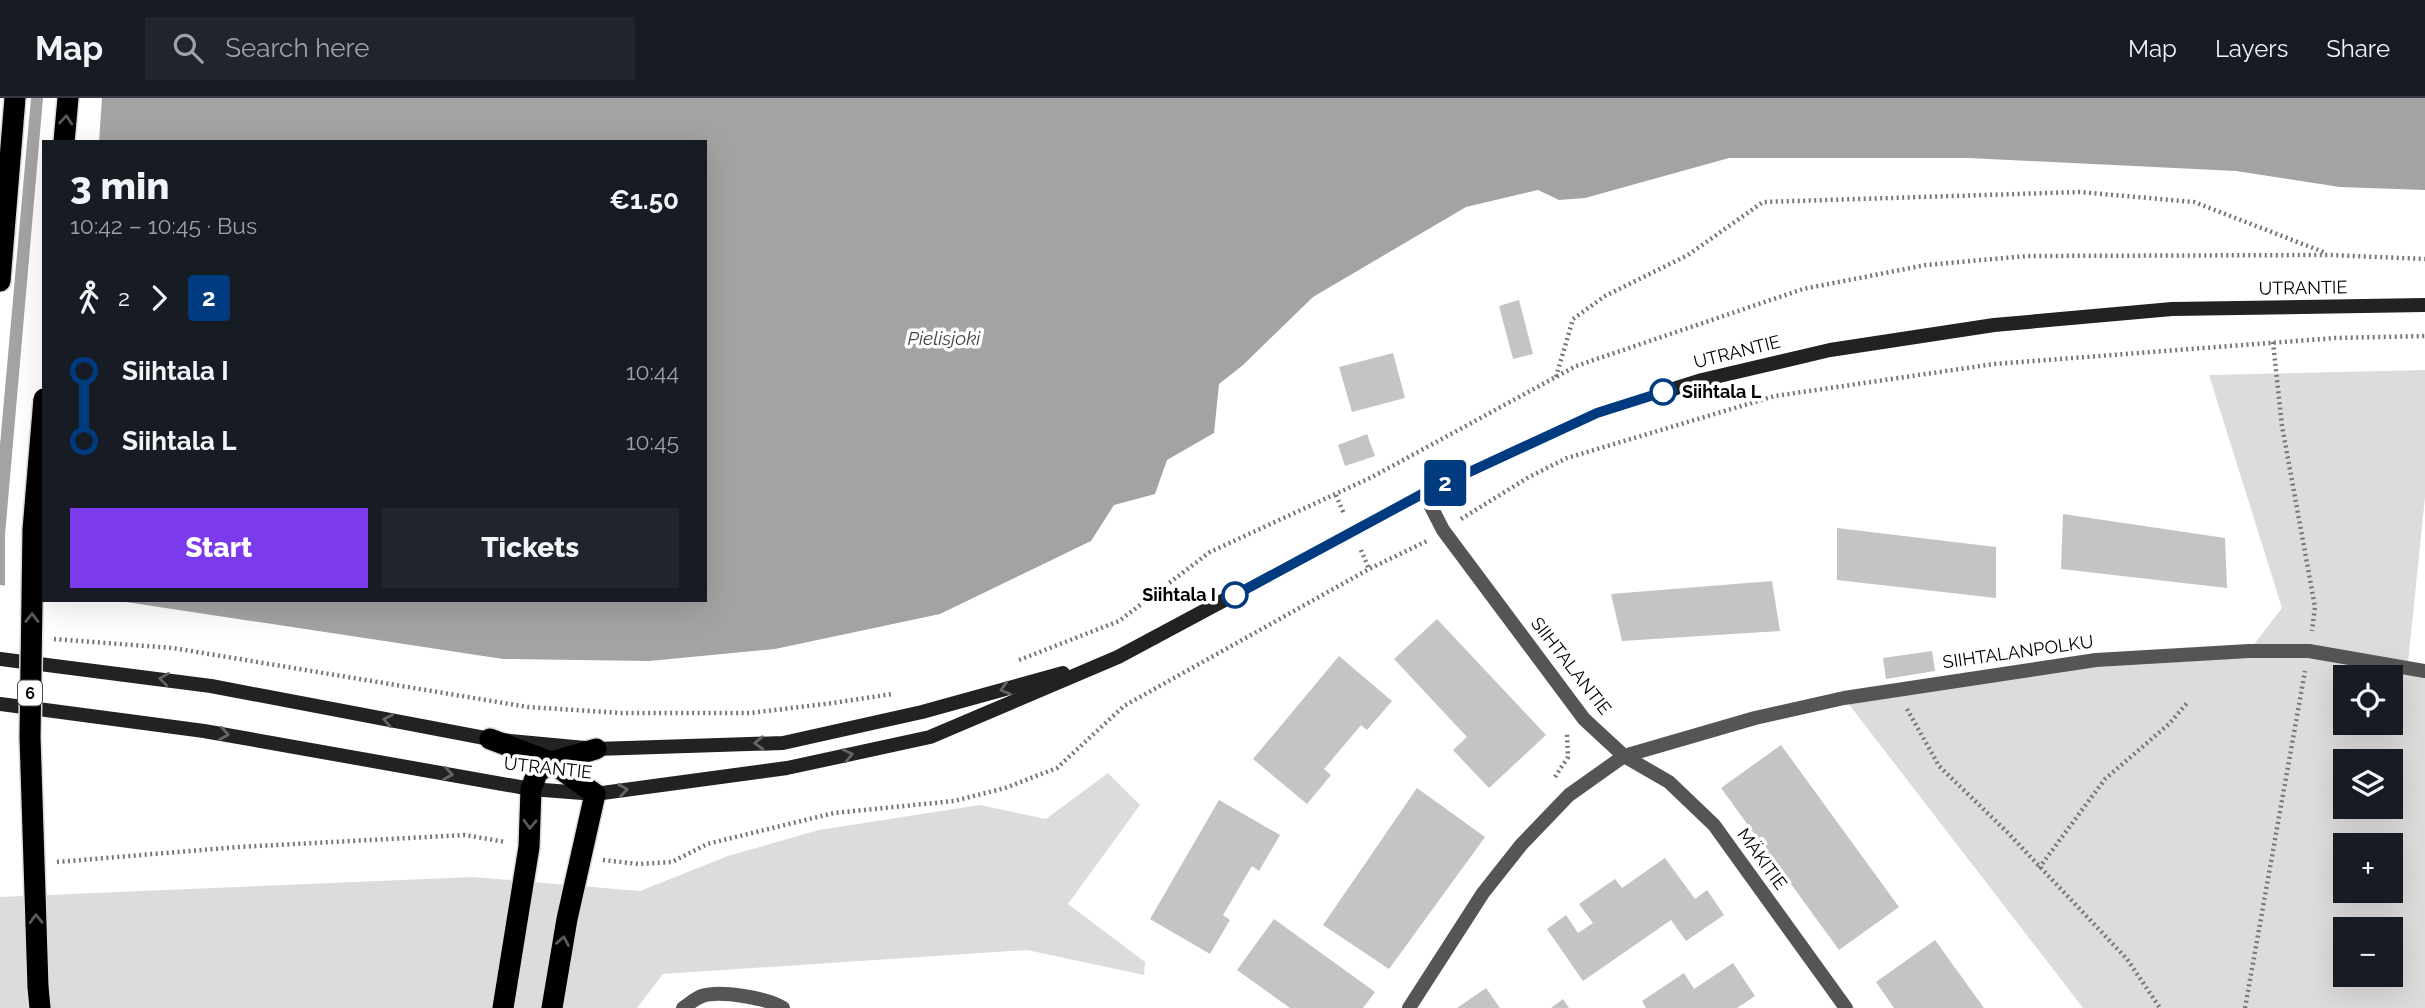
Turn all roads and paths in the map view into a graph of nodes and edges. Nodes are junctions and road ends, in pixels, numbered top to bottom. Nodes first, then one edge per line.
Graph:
1 (15, 98) edge
2 (68, 98) edge
3 (64, 140) edge
4 (2330, 255) junction
5 (2425, 259) edge
6 (0, 281) edge
7 (2425, 305) edge
8 (2273, 342) dead end
9 (1556, 377) junction
10 (42, 423) edge
11 (1424, 493) junction
12 (53, 639) dead end
13 (2309, 651) junction
14 (1118, 657) junction
15 (0, 659) edge
16 (1015, 662) dead end
17 (2425, 671) edge
18 (1896, 690) junction
19 (898, 693) dead end
20 (2188, 702) dead end
21 (0, 704) edge
22 (1567, 731) dead end
23 (490, 739) junction
24 (596, 750) junction
25 (1624, 756) junction
26 (551, 762) junction
27 (531, 789) junction
28 (595, 794) junction
29 (1569, 795) junction
30 (2039, 868) junction
31 (39, 998) edge
32 (503, 1008) edge
33 (552, 1008) edge
34 (683, 1008) edge
35 (783, 1008) edge
36 (1409, 1008) edge
37 (1846, 1008) edge
38 (2160, 1008) edge
39 (2245, 1008) edge

1 - 6 highway
3 -> 2 highway
4 - 5 path
4 - 9 path
4 - 9 path
7 - 11 main road, UTRANTIE
8 - 13 path
9 - 16 path
31 -> 10 highway, 6, bridge
11 - 14 main road, UTRANTIE
11 - 25 street, SIIHTALANTIE
12 - 19 path
13 - 17 street, SIIHTALANPOLKU
13 - 18 street, SIIHTALANPOLKU
13 - 39 path
14 -> 24 main road, UTRANTIE
28 -> 14 main road, UTRANTIE
23 -> 15 main road, UTRANTIE
18 - 25 street, SIIHTALANPOLKU
18 - 30 path
20 - 30 path
21 -> 27 main road, UTRANTIE
22 - 29 path
23 - 24 main road, UTRANTIE
23 - 26 highway
24 - 26 highway
25 - 29 street
25 - 37 street, MÄKITIE
26 - 27 highway
26 - 28 highway
27 - 28 main road, UTRANTIE
27 -> 32 highway
33 -> 28 highway
29 - 36 street
30 - 38 path
34 - 35 street

